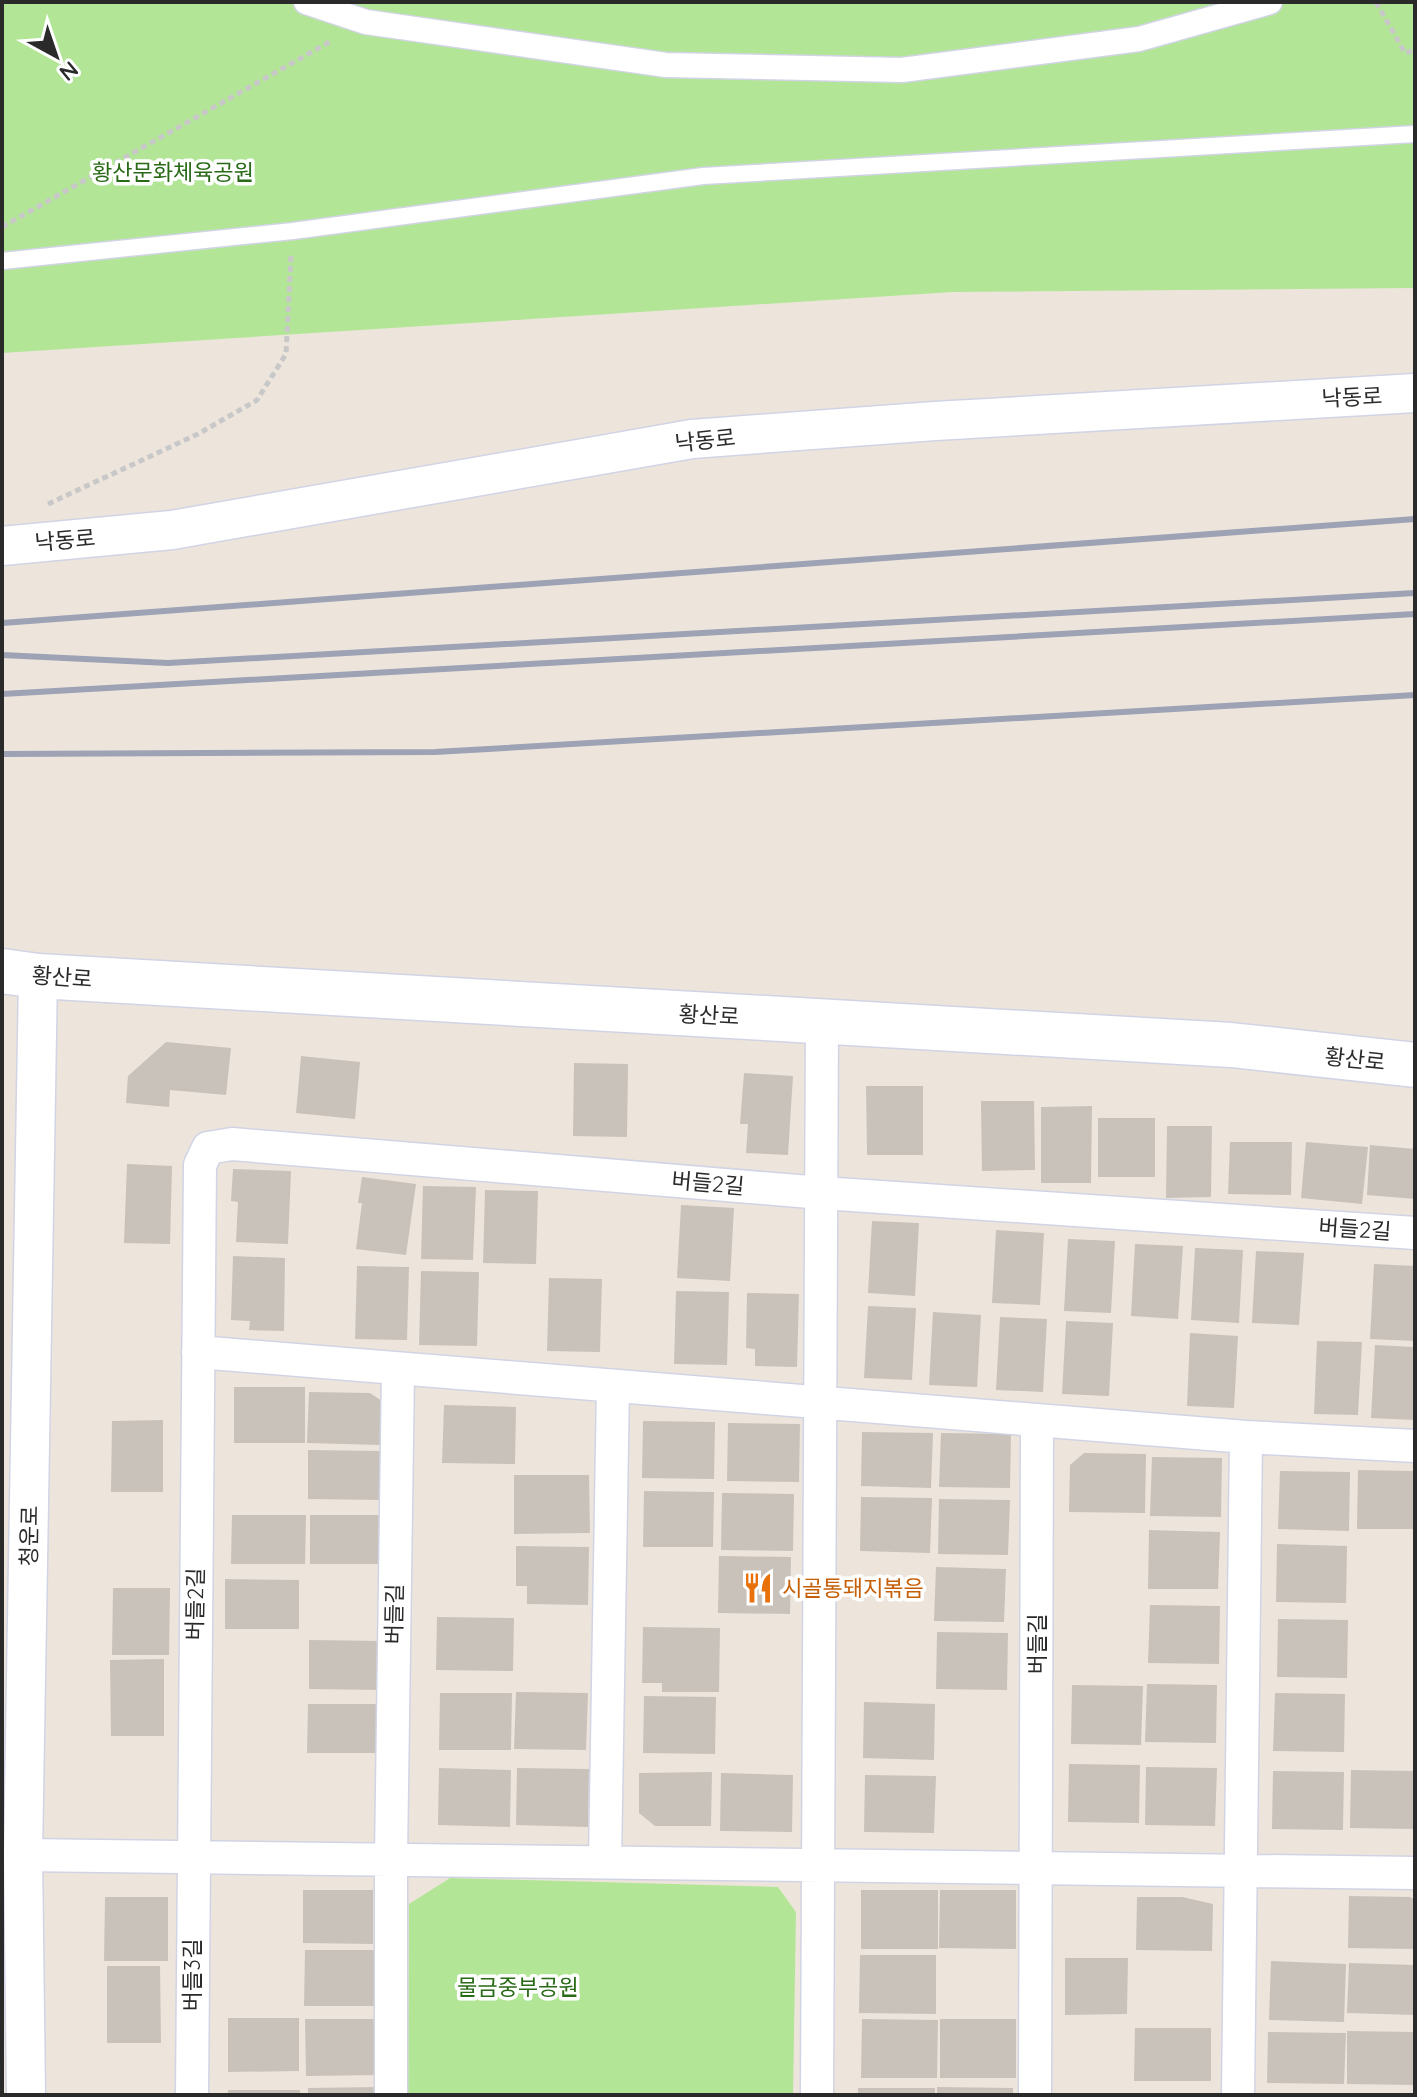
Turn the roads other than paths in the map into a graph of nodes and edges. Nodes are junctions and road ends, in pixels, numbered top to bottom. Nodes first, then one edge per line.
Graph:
1 (306, 2) edge
2 (1270, 2) edge
3 (1415, 134) edge
4 (2, 261) edge
5 (1415, 393) edge
6 (2, 546) edge
7 (20, 973) edge
8 (822, 1022) junction
9 (1415, 1065) edge
10 (822, 1193) junction
11 (1415, 1233) edge
12 (198, 1352) junction
13 (398, 1370) junction
14 (613, 1386) junction
15 (822, 1402) junction
16 (1037, 1420) junction
17 (1246, 1437) junction
18 (1415, 1446) edge
19 (23, 1855) junction
20 (192, 1856) junction
21 (391, 1858) junction
22 (605, 1861) junction
23 (818, 1865) junction
24 (1036, 1868) junction
25 (1241, 1871) junction
26 (1415, 1873) edge
27 (26, 2095) edge
28 (192, 2095) edge
29 (391, 2095) edge
30 (817, 2095) edge
31 (1035, 2095) edge
32 (1238, 2095) edge

1 - 2 street
3 - 4 lane
5 - 6 street, 낙동로
7 - 8 main road, 황산로
7 - 19 street, 청운로
8 - 9 main road, 황산로
8 - 10 street
10 - 11 street, 버들2길
10 - 12 street, 버들2길
10 - 15 street
12 - 13 street
12 - 20 street, 버들2길
13 - 14 street
13 - 21 street, 버들길
14 - 15 street
14 - 22 street
15 - 16 street
15 - 23 street
16 - 17 street
16 - 24 street, 버들길
17 - 18 street
17 - 25 street
19 - 20 street
19 - 27 street, 청운로
20 - 21 street
20 - 28 street, 버들3길
21 - 22 street
21 - 29 street, 버들길
22 - 23 street
23 - 24 street
23 - 30 street
24 - 25 street
24 - 31 street, 버들길
25 - 26 street
25 - 32 street

